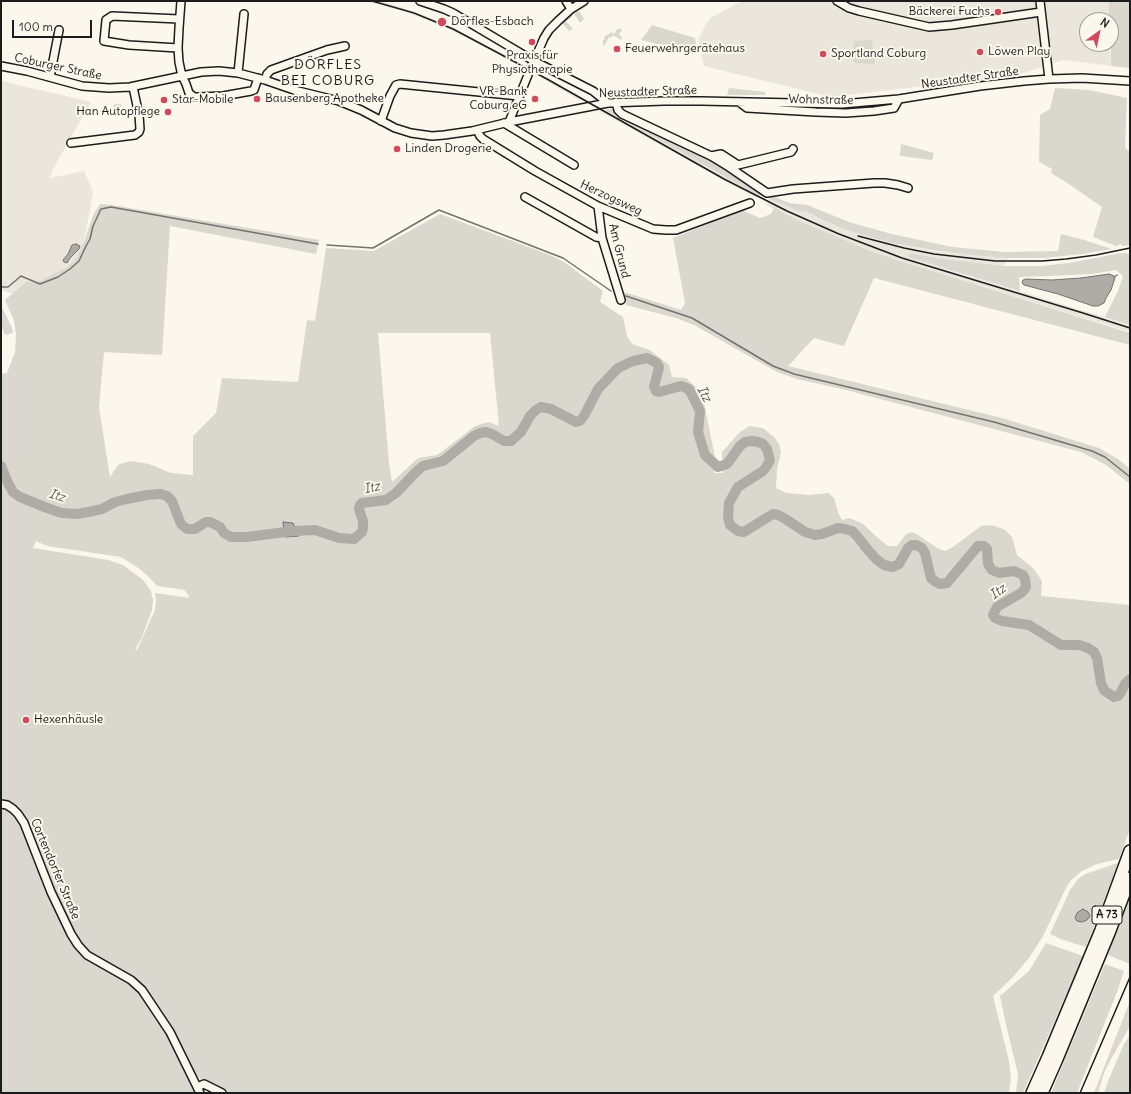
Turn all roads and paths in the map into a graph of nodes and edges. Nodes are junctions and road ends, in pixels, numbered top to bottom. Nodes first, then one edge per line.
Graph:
1 (181, 1) edge
2 (420, 1) edge
3 (566, 1) edge
4 (584, 1) edge
5 (837, 1) edge
6 (1040, 1) edge
7 (571, 9) junction
8 (1041, 12) junction
9 (244, 14) dead end
10 (179, 19) junction
11 (59, 30) dead end
12 (345, 46) dead end
13 (178, 48) junction
14 (534, 61) junction
15 (1, 66) edge
16 (238, 73) junction
17 (182, 76) junction
18 (50, 77) junction
19 (262, 79) junction
20 (1049, 79) junction
21 (1130, 81) edge
22 (134, 86) junction
23 (519, 96) junction
24 (616, 102) junction
25 (608, 103) junction
26 (381, 121) junction
27 (506, 123) junction
28 (477, 130) junction
29 (71, 143) dead end
30 (793, 149) dead end
31 (711, 156) junction
32 (574, 165) dead end
33 (908, 188) dead end
34 (525, 197) dead end
35 (750, 202) dead end
36 (598, 206) junction
37 (602, 238) junction
38 (621, 300) dead end
39 (1, 804) edge
40 (1130, 851) edge
41 (1130, 878) edge
42 (1085, 979) junction
43 (198, 1090) edge
44 (222, 1093) edge
45 (1032, 1093) edge
46 (1042, 1093) edge

1 - 10 street
2 - 14 street
3 - 7 street
4 - 7 street
5 - 8 street
6 - 8 street
7 - 14 street
8 - 20 street
9 - 16 street
10 - 13 street
10 - 13 street
11 - 18 street
12 - 19 street
13 - 17 street
14 - 23 street
14 - 25 street
15 - 18 street, Coburger Straße
16 - 17 street, Neustadter Straße
16 - 19 street, Neustadter Straße
17 - 19 street
17 - 22 street, Neustadter Straße
18 - 22 street, Coburger Straße
19 - 26 street, Neustadter Straße
20 - 21 street, Neustadter Straße
20 - 24 street, Neustadter Straße
22 - 29 street
23 - 26 street
23 - 27 street
24 - 25 street, Neustadter Straße
24 - 31 street
25 - 27 street, Neustadter Straße
26 - 28 street, Neustadter Straße
27 - 28 street, Neustadter Straße
27 - 32 street
28 - 36 street, Herzogsweg
30 - 31 street
31 - 33 street
34 - 37 street
35 - 36 street, Herzogsweg
36 - 37 street, Am Grund
37 - 38 street, Am Grund
39 - 43 street, Cortendorfer Straße
40 - 42 highway, A 73
41 - 42 highway, A 73
42 - 45 highway, A 73
42 - 46 highway, A 73
43 - 44 street

